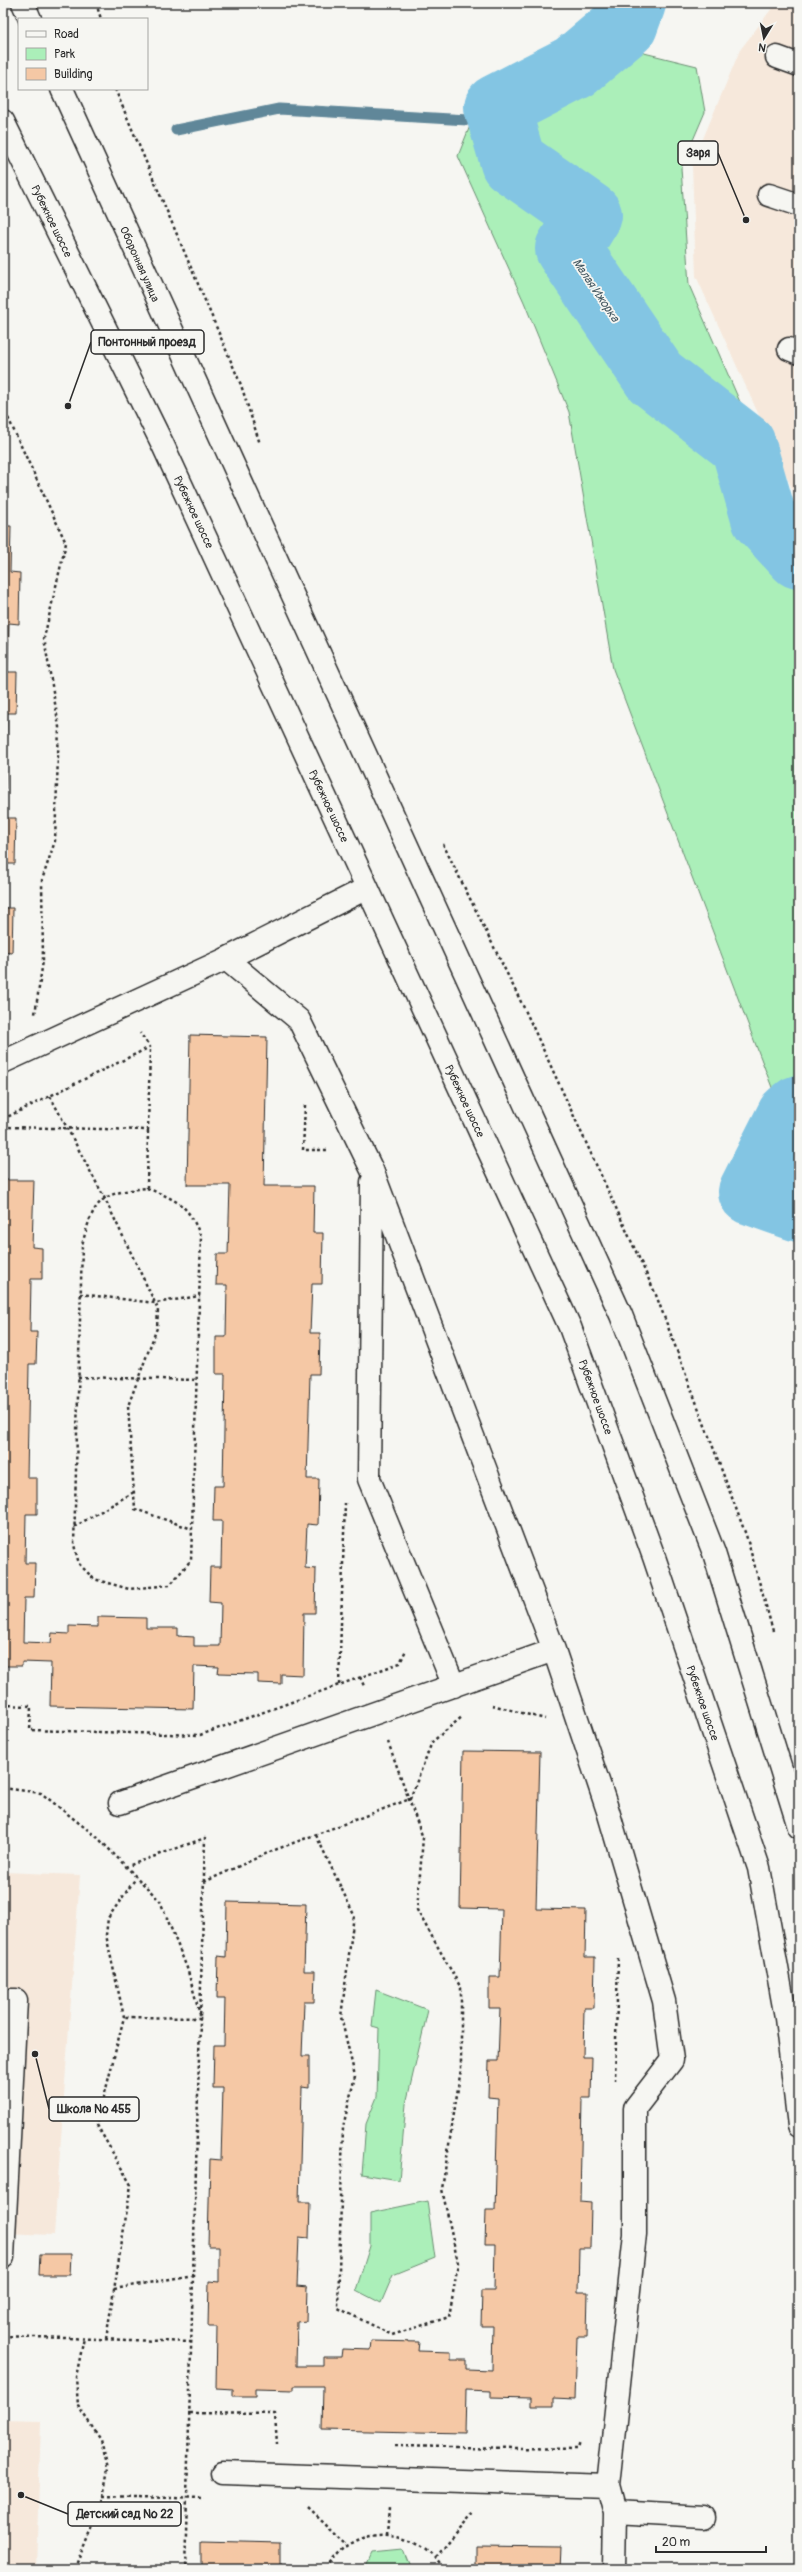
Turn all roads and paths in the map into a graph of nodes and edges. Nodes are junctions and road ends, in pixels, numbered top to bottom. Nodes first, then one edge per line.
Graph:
1 (23, 3) edge
2 (96, 3) edge
3 (30, 18) edge
4 (101, 18) edge
5 (778, 57) dead end
6 (799, 65) edge
7 (62, 90) edge
8 (3, 120) edge
9 (769, 195) dead end
10 (799, 205) edge
11 (3, 406) edge
12 (367, 888) junction
13 (226, 959) junction
14 (138, 1029) dead end
15 (150, 1047) junction
16 (30, 1050) junction
17 (3, 1062) edge
18 (50, 1096) junction
19 (305, 1097) dead end
20 (3, 1119) edge
21 (3, 1127) edge
22 (68, 1129) junction
23 (148, 1130) junction
24 (332, 1150) dead end
25 (372, 1170) junction
26 (146, 1188) junction
27 (104, 1197) junction
28 (80, 1294) junction
29 (200, 1296) junction
30 (155, 1302) junction
31 (78, 1377) junction
32 (138, 1379) junction
33 (197, 1380) junction
34 (134, 1492) junction
35 (345, 1496) dead end
36 (74, 1527) junction
37 (192, 1529) junction
38 (410, 1644) dead end
39 (554, 1650) junction
40 (340, 1685) junction
41 (454, 1686) junction
42 (3, 1705) edge
43 (491, 1705) dead end
44 (469, 1714) dead end
45 (552, 1720) dead end
46 (3, 1788) edge
47 (410, 1799) junction
48 (120, 1803) dead end
49 (799, 1827) edge
50 (316, 1835) junction
51 (125, 1867) junction
52 (136, 1878) junction
53 (204, 1882) junction
54 (618, 1951) dead end
55 (3, 2000) edge
56 (124, 2017) junction
57 (201, 2018) junction
58 (615, 2085) dead end
59 (799, 2126) edge
60 (4, 2217) edge
61 (3, 2257) edge
62 (193, 2275) junction
63 (114, 2289) junction
64 (3, 2336) edge
65 (84, 2338) junction
66 (106, 2339) junction
67 (192, 2342) junction
68 (190, 2413) junction
69 (583, 2434) dead end
70 (284, 2444) dead end
71 (391, 2446) dead end
72 (222, 2472) dead end
73 (608, 2486) junction
74 (103, 2496) junction
75 (187, 2499) junction
76 (303, 2502) dead end
77 (389, 2505) dead end
78 (478, 2508) dead end
79 (615, 2512) junction
80 (704, 2516) dead end
81 (387, 2535) junction
82 (348, 2546) junction
83 (435, 2557) junction
84 (78, 2569) edge
85 (185, 2569) edge
86 (326, 2569) edge
87 (444, 2569) edge
88 (614, 2569) edge

1 - 3 main road
2 - 4 path
5 - 6 main road
7 - 49 main road, Оборонная улица
8 - 12 main road, Рубежное шоссе
9 - 10 main road
11 - 16 path
12 - 13 main road
12 - 59 main road, Рубежное шоссе
13 - 16 main road
13 - 25 main road
14 - 15 path
15 - 18 path
15 - 23 path
16 - 17 main road
18 - 20 path
18 - 22 path
19 - 24 path
21 - 22 path
22 - 23 path
22 - 27 path
23 - 26 path
25 - 39 main road
25 - 41 main road
26 - 27 path
26 - 29 path
27 - 28 path
27 - 30 path
28 - 30 path
28 - 31 path
29 - 30 path
29 - 33 path
30 - 32 path
31 - 32 path
31 - 36 path
32 - 33 path
32 - 34 path
33 - 37 path
34 - 36 path
34 - 37 path
35 - 40 path
36 - 37 path
38 - 40 path
39 - 41 main road
39 - 73 main road
40 - 42 path
41 - 48 main road
43 - 45 path
44 - 47 path
46 - 51 path
47 - 50 path
47 - 50 path
50 - 53 path
51 - 52 path
51 - 53 path
52 - 56 path
52 - 57 path
53 - 57 path
54 - 58 path
55 - 60 main road
56 - 57 path
56 - 63 path
57 - 62 path
60 - 61 main road
62 - 63 path
62 - 67 path
63 - 66 path
64 - 65 path
65 - 66 path
65 - 74 path
66 - 67 path
67 - 68 path
68 - 70 path
68 - 75 path
69 - 71 path
72 - 73 main road
73 - 79 main road
74 - 75 path
74 - 84 path
75 - 85 path
76 - 82 path
77 - 81 path
78 - 83 path
79 - 80 main road
79 - 88 main road
81 - 82 path
81 - 83 path
82 - 86 path
83 - 87 path

